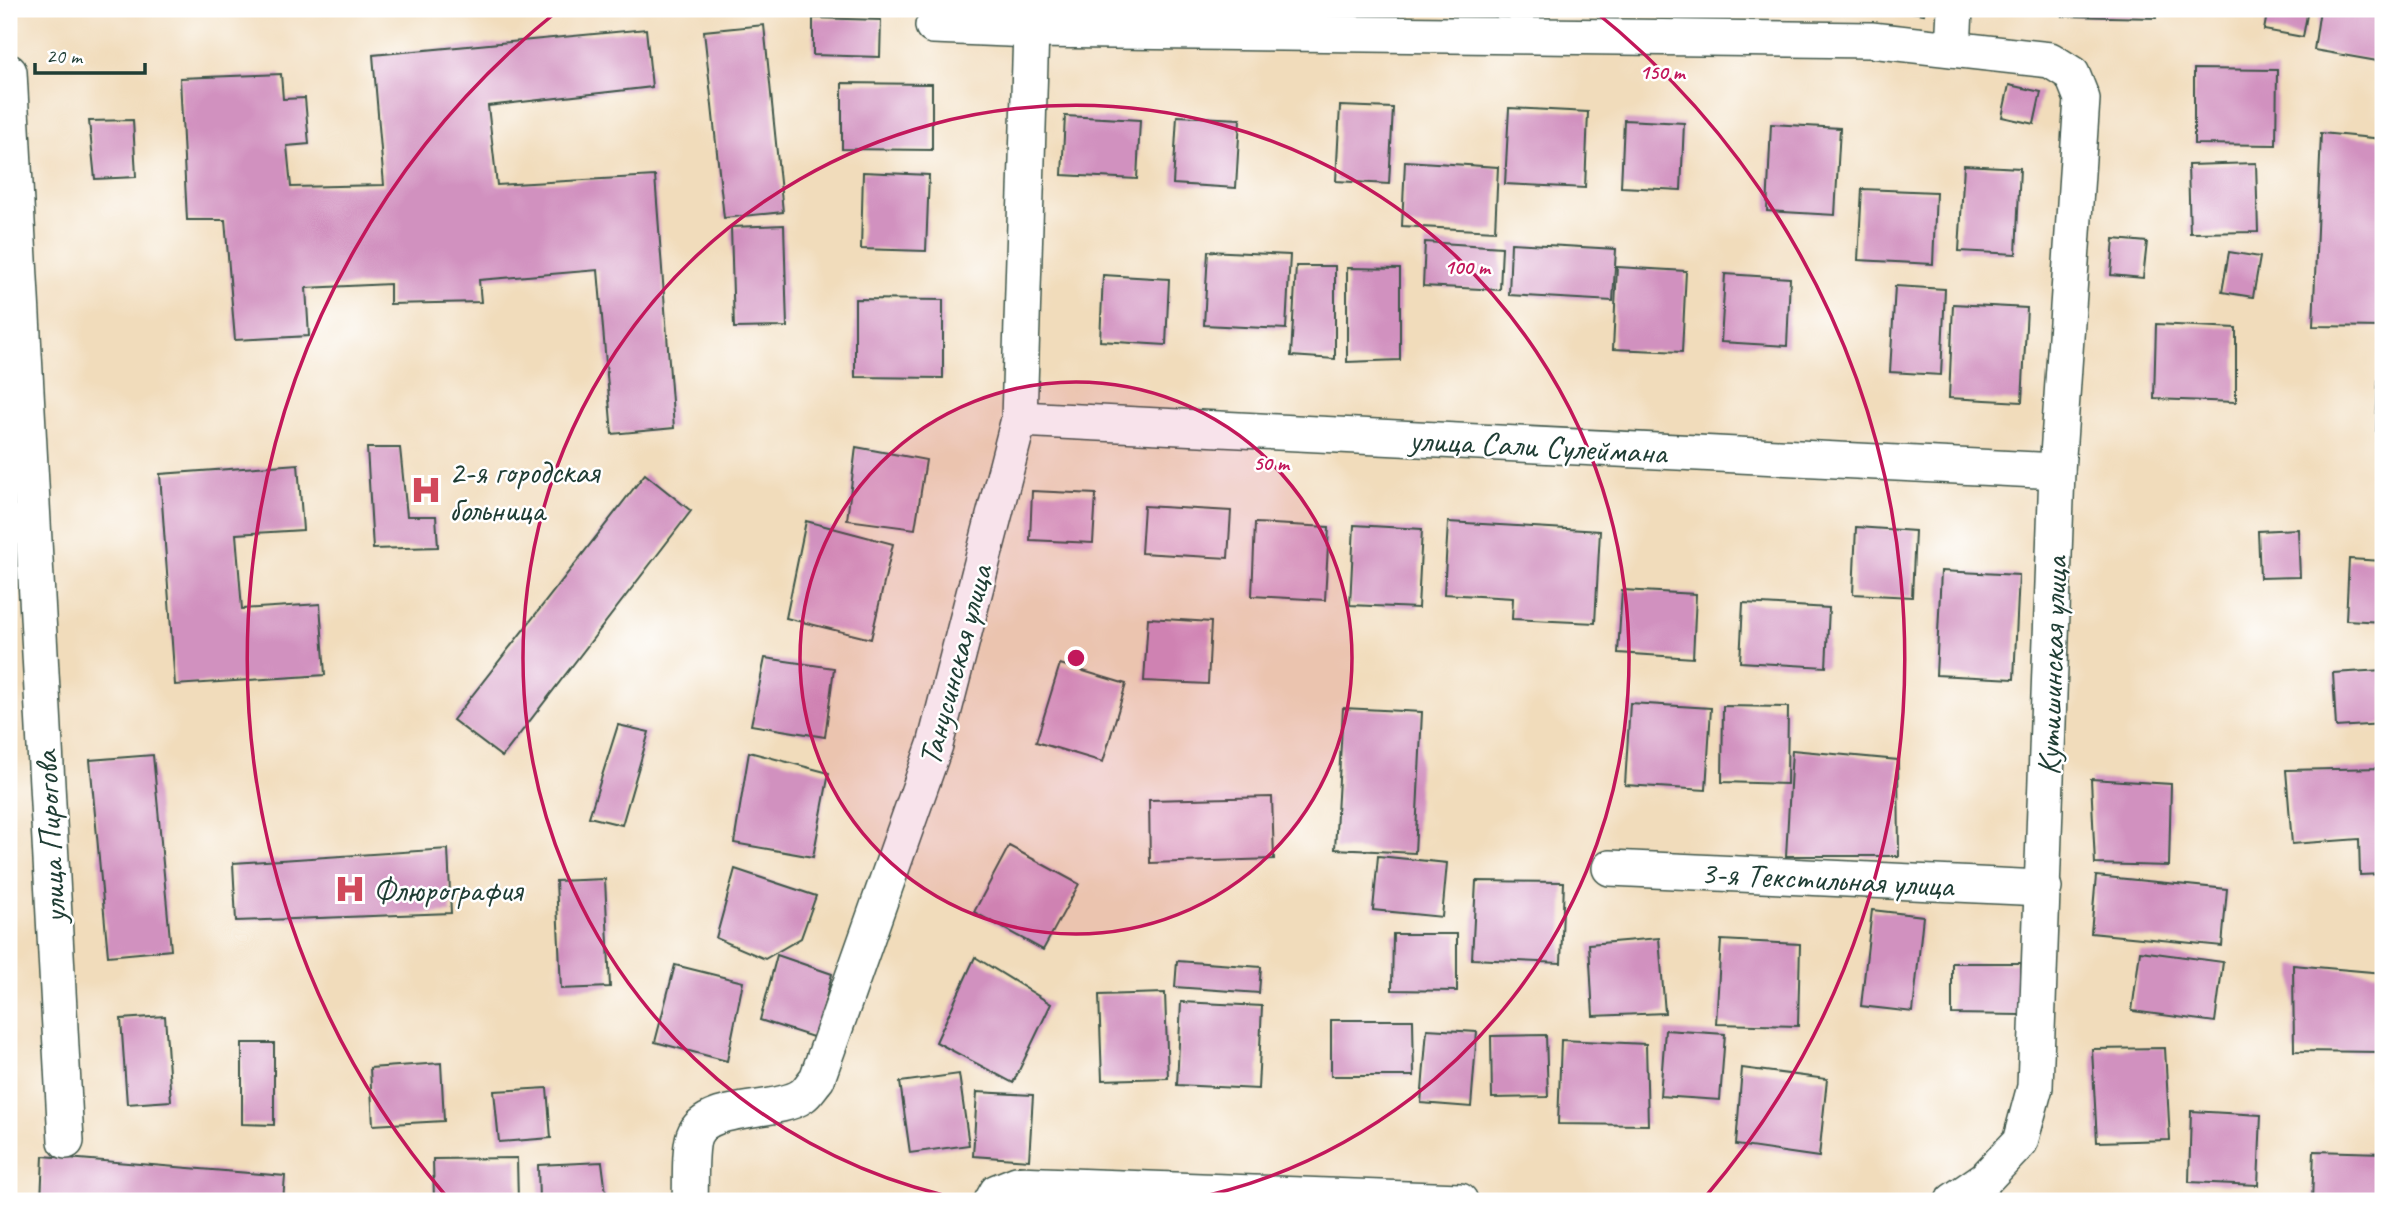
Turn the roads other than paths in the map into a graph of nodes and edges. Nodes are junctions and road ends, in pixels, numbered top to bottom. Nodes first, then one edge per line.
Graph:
1 (1955, 9) edge
2 (933, 26) dead end
3 (1031, 30) junction
4 (1953, 50) junction
5 (9, 72) edge
6 (1019, 419) junction
7 (2057, 471) junction
8 (1610, 868) dead end
9 (2044, 888) junction
10 (66, 1141) dead end
11 (690, 1201) edge
12 (992, 1201) edge
13 (1461, 1201) edge
14 (1953, 1201) edge

1 - 4 street
2 - 3 street
3 - 4 street
3 - 6 street, Танусинская улица
4 - 7 street, Кутишинская улица
5 - 10 street, улица Пирогова
6 - 7 street, улица Сали Сулеймана
6 - 11 street, Танусинская улица
7 - 9 street, Кутишинская улица
8 - 9 street, 3-я Текстильная улица
9 - 14 street, Кутишинская улица
12 - 13 street

